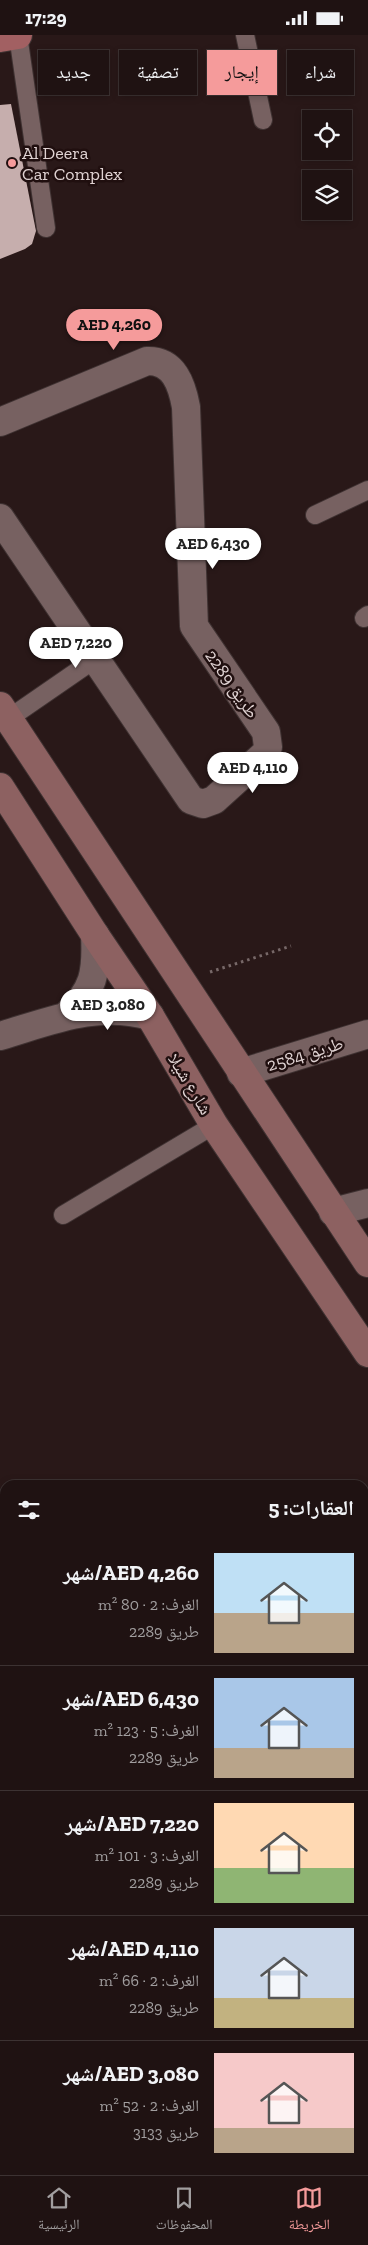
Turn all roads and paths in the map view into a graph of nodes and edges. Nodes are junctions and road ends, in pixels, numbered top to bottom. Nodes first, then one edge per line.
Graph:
1 (18, 35) edge
2 (245, 35) edge
3 (0, 37) edge
4 (264, 120) dead end
5 (46, 228) dead end
6 (0, 422) edge
7 (368, 490) edge
8 (315, 515) dead end
9 (0, 518) edge
10 (95, 659) junction
11 (4, 713) edge
12 (0, 787) edge
13 (95, 935) junction
14 (292, 945) dead end
15 (181, 981) junction
16 (66, 1016) junction
17 (150, 1016) junction
18 (368, 1034) edge
19 (0, 1036) edge
20 (241, 1073) junction
21 (214, 1125) junction
22 (368, 1203) edge
23 (333, 1213) junction
24 (63, 1215) dead end
25 (368, 1263) edge
26 (368, 1353) edge

1 - 3 main road
1 - 5 lane
2 - 4 lane
6 - 10 street, طريق 2289
7 - 8 lane
9 - 10 street, طريق 2289
10 - 11 lane
11 - 15 main road
12 - 13 main road, شارع شيلا
13 - 16 street
13 - 17 main road, شارع شيلا
14 - 15 path
15 - 20 main road
16 - 17 street
16 - 19 street
17 - 21 main road, شارع شيلا
18 - 20 street, طريق 2584
20 - 23 main road
21 - 24 lane
21 - 26 main road, شارع شيلا
22 - 23 street
23 - 25 main road

